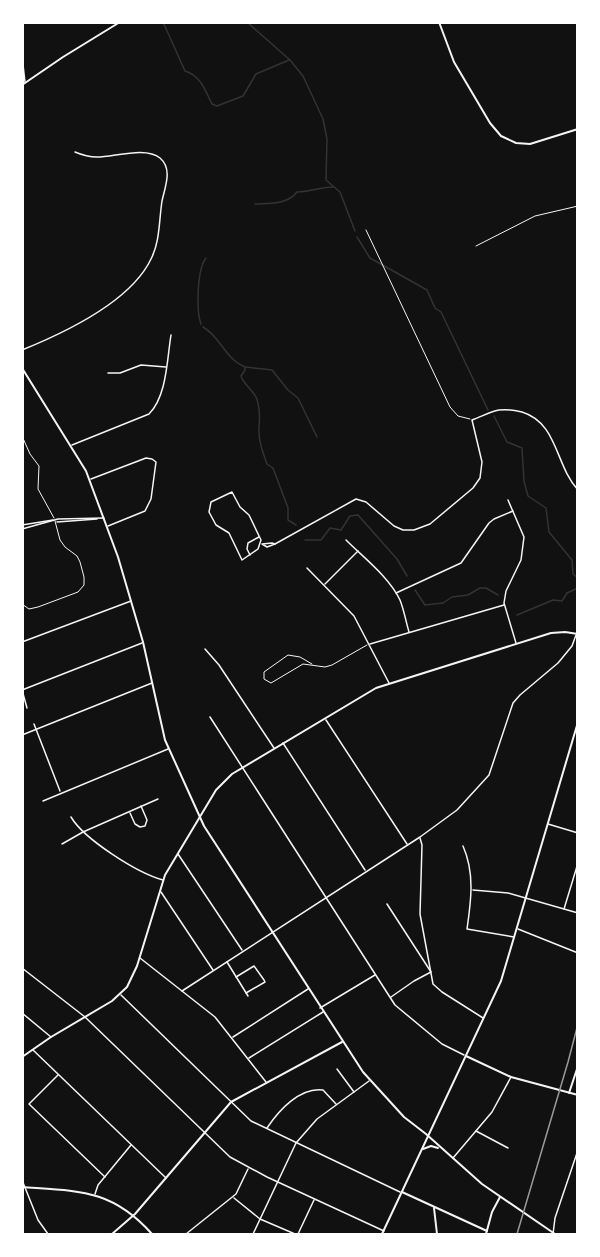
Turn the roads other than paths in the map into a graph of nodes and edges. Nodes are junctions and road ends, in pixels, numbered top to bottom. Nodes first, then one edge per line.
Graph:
1 (120, 22) edge
2 (439, 22) edge
3 (22, 56) edge
4 (24, 84) edge
5 (578, 129) edge
6 (75, 152) dead end
7 (578, 206) edge
8 (366, 230) dead end
9 (476, 246) dead end
10 (171, 335) dead end
11 (22, 350) edge
12 (165, 367) junction
13 (22, 368) edge
14 (108, 373) dead end
15 (472, 420) junction
16 (22, 436) edge
17 (72, 446) junction
18 (90, 480) junction
19 (578, 490) edge
20 (508, 500) dead end
21 (513, 511) junction
22 (104, 518) junction
23 (55, 520) junction
24 (108, 526) junction
25 (22, 527) edge
26 (260, 537) junction
27 (346, 540) dead end
28 (262, 544) junction
29 (358, 551) junction
30 (250, 555) junction
31 (307, 568) dead end
32 (324, 584) junction
33 (396, 593) junction
34 (131, 601) junction
35 (22, 604) edge
36 (505, 605) junction
37 (409, 633) junction
38 (577, 634) edge
39 (22, 642) edge
40 (143, 642) junction
41 (516, 644) junction
42 (369, 645) junction
43 (205, 649) dead end
44 (312, 664) junction
45 (152, 683) junction
46 (389, 683) junction
47 (22, 690) edge
48 (27, 708) dead end
49 (210, 717) dead end
50 (325, 718) junction
51 (578, 722) edge
52 (33, 724) dead end
53 (36, 729) junction
54 (22, 735) edge
55 (283, 743) junction
56 (168, 749) junction
57 (274, 749) junction
58 (242, 768) junction
59 (61, 792) junction
60 (158, 799) dead end
61 (43, 801) dead end
62 (141, 806) junction
63 (129, 812) junction
64 (199, 816) junction
65 (71, 817) dead end
66 (548, 824) junction
67 (83, 832) junction
68 (578, 833) edge
69 (420, 837) junction
70 (63, 844) dead end
71 (408, 844) junction
72 (463, 846) dead end
73 (177, 853) junction
74 (578, 863) edge
75 (366, 871) junction
76 (164, 880) junction
77 (472, 890) junction
78 (160, 891) junction
79 (326, 897) junction
80 (526, 899) junction
81 (387, 904) dead end
82 (564, 909) junction
83 (578, 913) edge
84 (517, 929) junction
85 (271, 933) junction
86 (514, 937) junction
87 (242, 951) junction
88 (578, 953) edge
89 (139, 958) junction
90 (227, 962) junction
91 (22, 968) edge
92 (213, 971) junction
93 (431, 972) junction
94 (375, 975) junction
95 (236, 976) junction
96 (308, 989) junction
97 (182, 991) junction
98 (120, 995) junction
99 (390, 997) junction
100 (320, 1008) junction
101 (322, 1012) junction
102 (22, 1013) edge
103 (85, 1017) junction
104 (484, 1018) junction
105 (51, 1037) junction
106 (232, 1038) junction
107 (342, 1042) junction
108 (32, 1049) junction
109 (466, 1056) junction
110 (22, 1057) edge
111 (249, 1059) junction
112 (578, 1066) edge
113 (337, 1069) dead end
114 (58, 1075) junction
115 (511, 1077) junction
116 (370, 1080) junction
117 (267, 1083) junction
118 (354, 1093) junction
119 (569, 1093) junction
120 (578, 1095) edge
121 (231, 1102) junction
122 (337, 1105) junction
123 (267, 1129) junction
124 (475, 1131) junction
125 (204, 1133) junction
126 (428, 1136) junction
127 (296, 1143) junction
128 (132, 1145) junction
129 (508, 1148) dead end
130 (443, 1150) junction
131 (422, 1151) junction
132 (577, 1152) edge
133 (452, 1158) junction
134 (248, 1168) junction
135 (105, 1177) junction
136 (166, 1178) junction
137 (22, 1180) edge
138 (278, 1182) junction
139 (24, 1187) edge
140 (402, 1192) junction
141 (94, 1194) junction
142 (233, 1197) junction
143 (500, 1197) junction
144 (315, 1198) junction
145 (434, 1207) junction
146 (133, 1216) junction
147 (260, 1219) junction
148 (384, 1231) junction
149 (486, 1233) edge
150 (48, 1234) edge
151 (112, 1234) edge
152 (152, 1234) edge
153 (186, 1234) edge
154 (253, 1234) edge
155 (296, 1234) edge
156 (382, 1234) edge
157 (437, 1234) edge
158 (554, 1234) edge

1 - 4 main road
2 - 5 main road
3 - 4 street
6 - 11 street
7 - 9 lane
8 - 15 lane
10 - 12 street
12 - 14 street
12 - 17 street
13 - 17 main road
15 - 19 street
15 - 28 street
16 - 23 lane
17 - 18 main road
18 - 22 main road
18 - 24 street
20 - 21 street
21 - 33 street
21 - 36 street
22 - 23 street
22 - 24 main road
23 - 25 street
23 - 35 lane
24 - 34 main road
26 - 28 street
26 - 30 street
26 - 30 street
27 - 29 street
28 - 30 street
29 - 32 street
29 - 33 street
31 - 32 street
32 - 42 street
33 - 37 street
34 - 39 street
34 - 40 main road
36 - 37 street
36 - 41 street
37 - 42 street
38 - 41 main road
38 - 69 street
40 - 45 main road
40 - 47 street
41 - 46 main road
42 - 44 lane
42 - 46 street
43 - 57 street
44 - 44 lane
45 - 53 street
45 - 56 main road
46 - 50 main road
47 - 48 street
49 - 58 street
50 - 55 main road
50 - 71 street
51 - 66 main road
52 - 53 street
53 - 54 street
53 - 59 street
55 - 57 main road
55 - 75 street
56 - 59 street
56 - 64 main road
57 - 58 main road
58 - 64 main road
58 - 79 street
59 - 61 street
60 - 62 street
62 - 63 street
62 - 63 street
63 - 67 street
64 - 73 main road
64 - 85 main road
65 - 67 street
66 - 68 street
66 - 80 main road
67 - 70 street
67 - 76 street
69 - 71 street
69 - 93 street
71 - 75 street
72 - 77 street
73 - 76 main road
73 - 87 street
74 - 82 street
75 - 79 street
76 - 78 main road
77 - 80 street
77 - 86 street
78 - 89 main road
78 - 92 street
79 - 85 street
79 - 94 street
80 - 82 street
80 - 84 main road
81 - 93 street
82 - 83 street
84 - 86 main road
84 - 88 street
85 - 87 street
85 - 96 main road
86 - 104 main road
87 - 90 street
89 - 97 street
89 - 98 main road
90 - 92 street
90 - 95 street
91 - 103 street
92 - 97 street
93 - 99 street
93 - 104 street
94 - 99 street
94 - 100 street
95 - 95 street
96 - 100 main road
96 - 106 street
97 - 106 street
98 - 103 main road
98 - 121 street
99 - 109 street
100 - 101 main road
101 - 107 main road
101 - 111 street
102 - 105 street
103 - 105 main road
103 - 125 street
104 - 109 main road
105 - 108 main road
106 - 111 street
107 - 116 main road
107 - 117 main road
108 - 110 main road
108 - 114 street
109 - 115 main road
109 - 126 main road
111 - 117 street
112 - 119 main road
113 - 118 street
114 - 128 street
114 - 135 street
115 - 119 main road
115 - 124 street
116 - 118 street
116 - 126 main road
117 - 121 main road
118 - 122 street
119 - 120 main road
121 - 123 street
121 - 125 main road
122 - 123 street
122 - 127 street
123 - 127 street
124 - 129 street
124 - 133 street
125 - 134 street
125 - 136 main road
126 - 130 main road
126 - 131 main road
127 - 138 street
127 - 140 street
128 - 135 street
128 - 136 street
130 - 131 main road
130 - 133 main road
131 - 140 main road
132 - 158 street
133 - 143 main road
134 - 138 street
134 - 142 street
135 - 141 street
136 - 146 main road
137 - 139 street
138 - 144 street
138 - 147 street
139 - 141 main road
139 - 150 street
140 - 145 main road
140 - 148 main road
141 - 146 main road
142 - 147 street
142 - 153 street
143 - 149 main road
143 - 158 main road
144 - 148 street
144 - 155 street
145 - 149 main road
145 - 157 main road
146 - 151 main road
146 - 152 main road
147 - 154 street
147 - 155 street
148 - 156 main road

